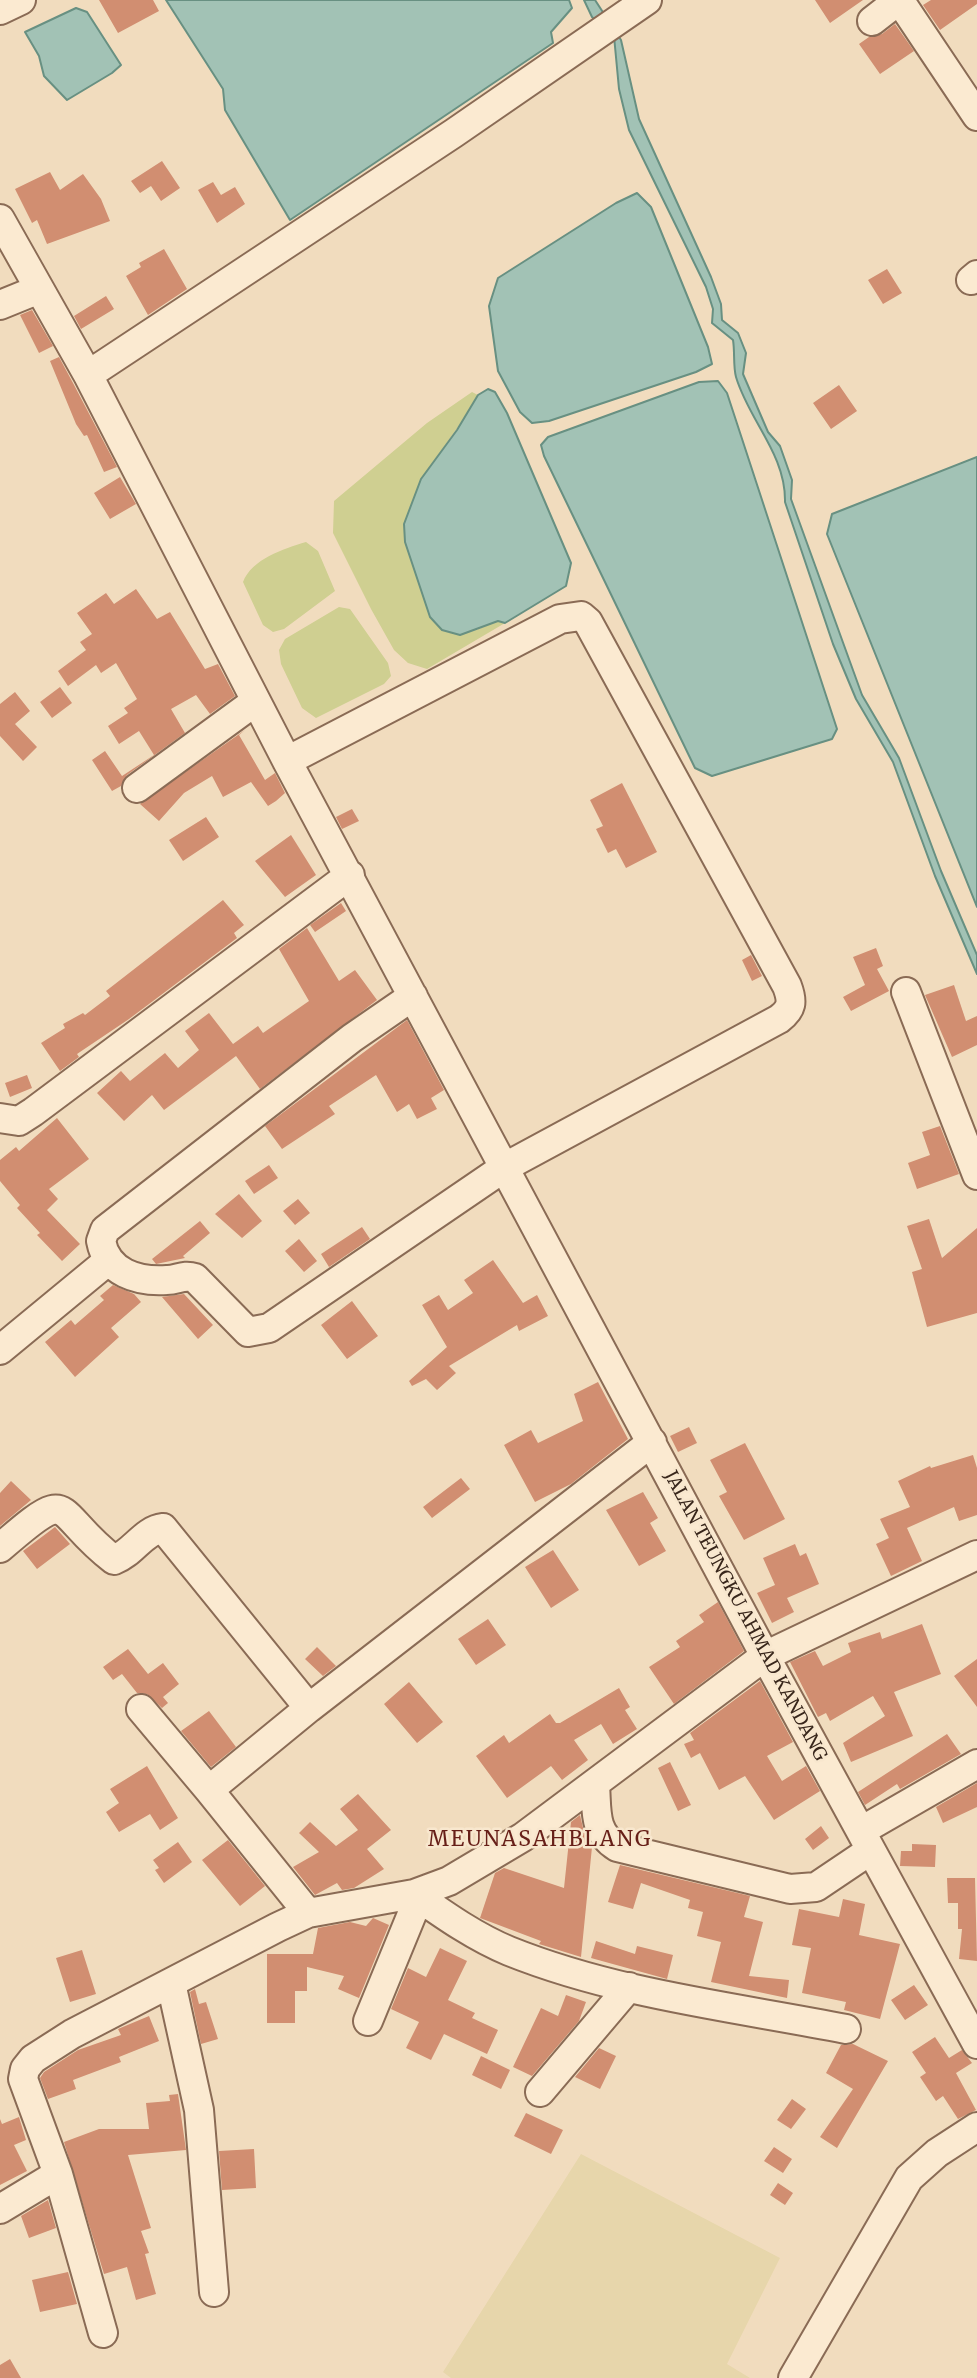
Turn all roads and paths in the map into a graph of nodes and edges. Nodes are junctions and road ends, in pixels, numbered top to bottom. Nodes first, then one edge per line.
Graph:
1 (21, 0) edge
2 (647, 0) edge
3 (900, 1) edge
4 (0, 10) edge
5 (872, 21) dead end
6 (977, 116) edge
7 (0, 219) edge
8 (37, 290) junction
9 (0, 305) edge
10 (88, 375) junction
11 (256, 701) junction
12 (287, 761) junction
13 (137, 788) dead end
14 (350, 875) junction
15 (906, 992) dead end
16 (413, 996) junction
17 (0, 1118) edge
18 (977, 1175) edge
19 (511, 1177) junction
20 (109, 1260) junction
21 (0, 1350) edge
22 (652, 1442) junction
23 (0, 1548) edge
24 (977, 1555) edge
25 (765, 1656) junction
26 (309, 1708) junction
27 (141, 1709) dead end
28 (977, 1764) edge
29 (595, 1785) junction
30 (209, 1790) junction
31 (866, 1840) junction
32 (414, 1894) junction
33 (309, 1913) junction
34 (171, 1983) junction
35 (629, 1987) junction
36 (368, 2021) dead end
37 (846, 2029) dead end
38 (977, 2044) edge
39 (541, 2092) dead end
40 (977, 2127) edge
41 (58, 2174) junction
42 (0, 2209) edge
43 (214, 2292) dead end
44 (103, 2333) dead end
45 (793, 2378) edge

1 - 4 street
2 - 10 street
3 - 5 street
3 - 6 street
7 - 8 street, JALAN TEUNGKU AHMAD KANDANG
8 - 9 street
8 - 10 street, JALAN TEUNGKU AHMAD KANDANG
10 - 11 street, JALAN TEUNGKU AHMAD KANDANG
11 - 12 street, JALAN TEUNGKU AHMAD KANDANG
11 - 13 street
12 - 14 street, JALAN TEUNGKU AHMAD KANDANG
12 - 19 street
14 - 16 street, JALAN TEUNGKU AHMAD KANDANG
14 - 17 street
15 - 18 street
16 - 19 street, JALAN TEUNGKU AHMAD KANDANG
16 - 20 street
19 - 20 street
19 - 22 street, JALAN TEUNGKU AHMAD KANDANG
20 - 21 street
22 - 25 street, JALAN TEUNGKU AHMAD KANDANG
22 - 26 street
23 - 26 street
24 - 25 street
25 - 29 street
25 - 31 street, JALAN TEUNGKU AHMAD KANDANG
26 - 30 street
27 - 30 street
28 - 31 street
29 - 31 street
29 - 32 street
30 - 33 street
31 - 38 street, JALAN TEUNGKU AHMAD KANDANG
32 - 33 street
32 - 35 street
32 - 36 street
33 - 34 street
34 - 41 street
34 - 43 street
35 - 37 street
35 - 39 street
40 - 45 street
41 - 42 street
41 - 44 street

